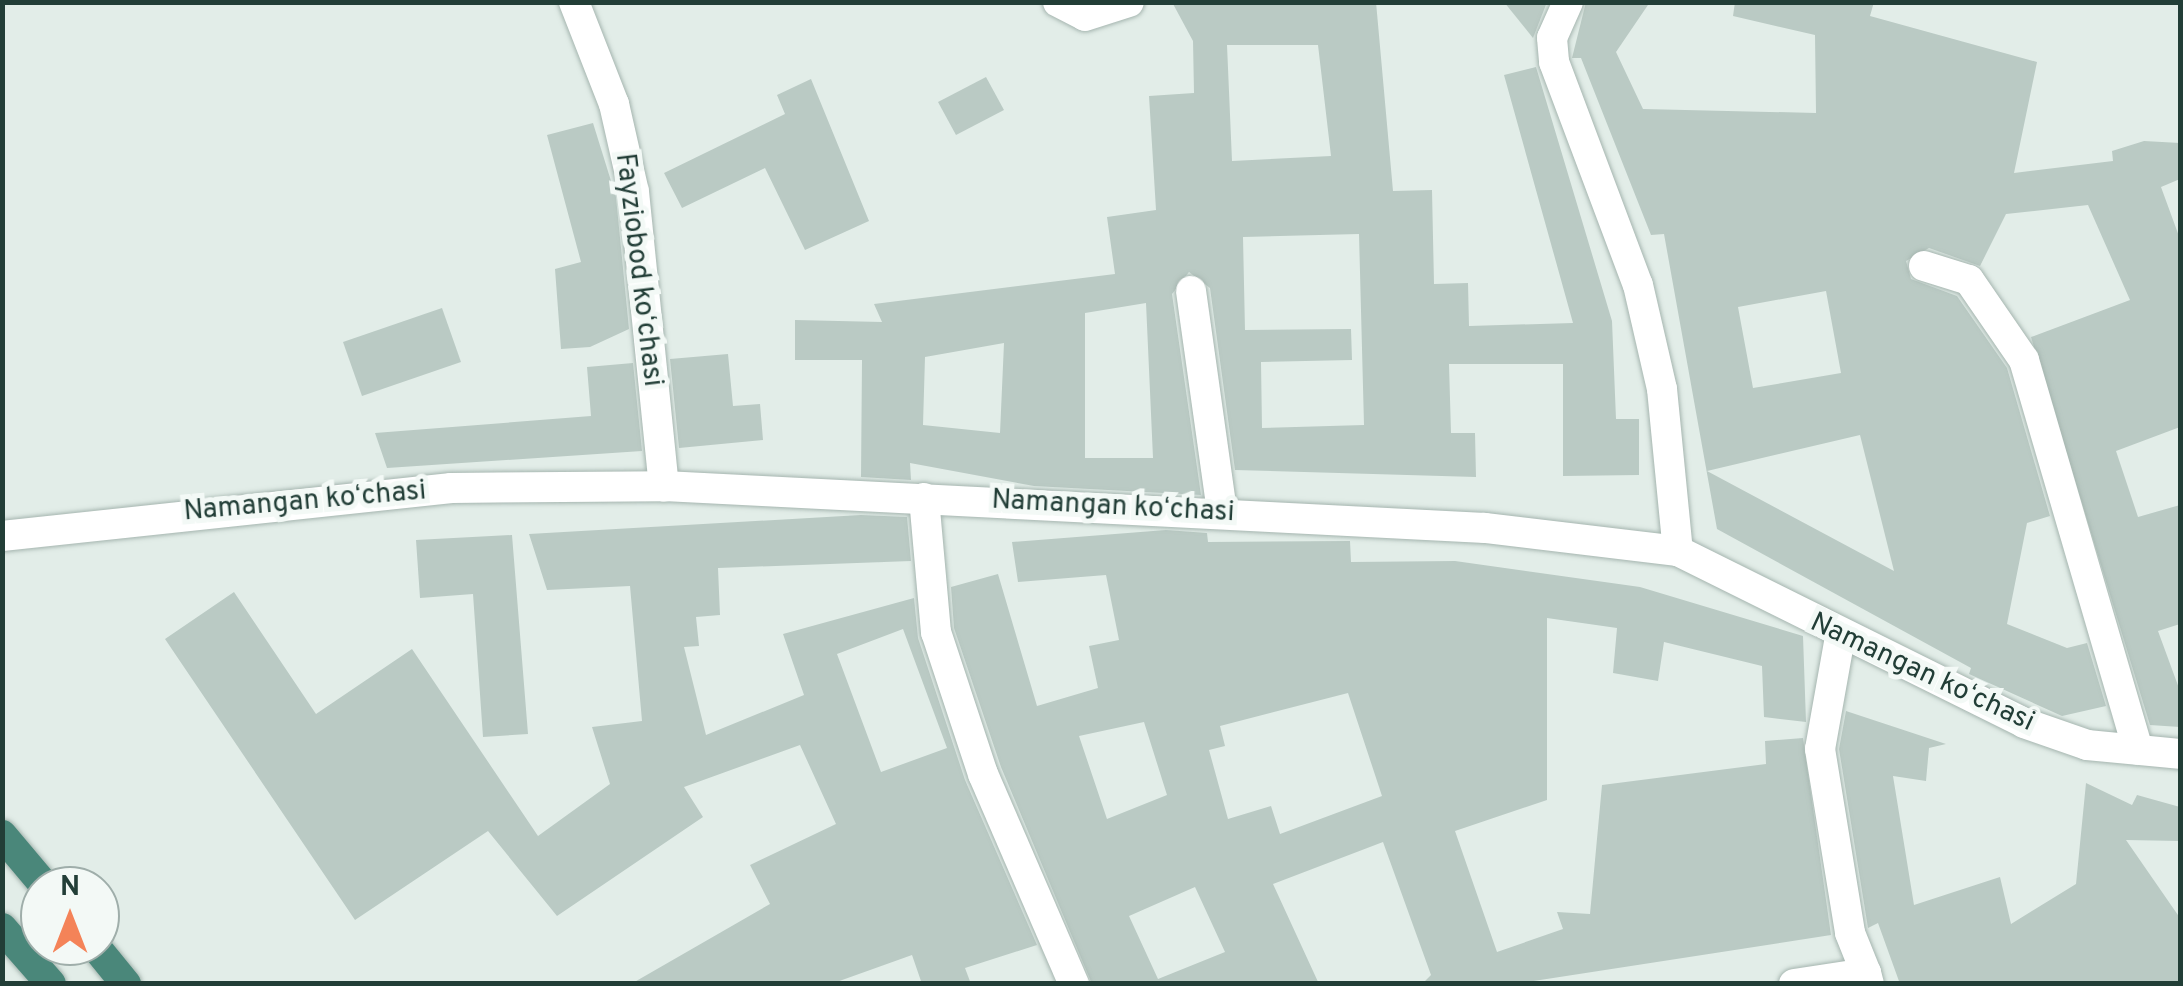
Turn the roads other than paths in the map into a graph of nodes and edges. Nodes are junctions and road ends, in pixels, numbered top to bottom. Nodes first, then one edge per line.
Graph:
1 (574, 2) edge
2 (1058, 2) edge
3 (1129, 2) edge
4 (1568, 2) edge
5 (1924, 266) dead end
6 (1192, 291) dead end
7 (664, 486) junction
8 (924, 498) junction
9 (1222, 512) junction
10 (2, 536) edge
11 (1678, 550) junction
12 (1840, 637) junction
13 (2138, 750) junction
14 (2180, 754) edge
15 (2, 835) edge
16 (28, 866) edge
17 (2, 928) edge
18 (1868, 978) edge
19 (52, 984) edge
20 (1074, 984) edge
21 (1794, 984) edge

1 - 7 street, Fayziobod koʻchasi
2 - 3 street
4 - 11 street
5 - 13 street
6 - 9 street
7 - 8 street, Namangan koʻchasi
7 - 10 street, Namangan koʻchasi
8 - 9 street, Namangan koʻchasi
8 - 20 street
9 - 11 street, Namangan koʻchasi
11 - 12 street, Namangan koʻchasi
12 - 13 street, Namangan koʻchasi
12 - 18 street
13 - 14 street, Namangan koʻchasi
15 - 16 highway
17 - 19 highway
18 - 21 street

